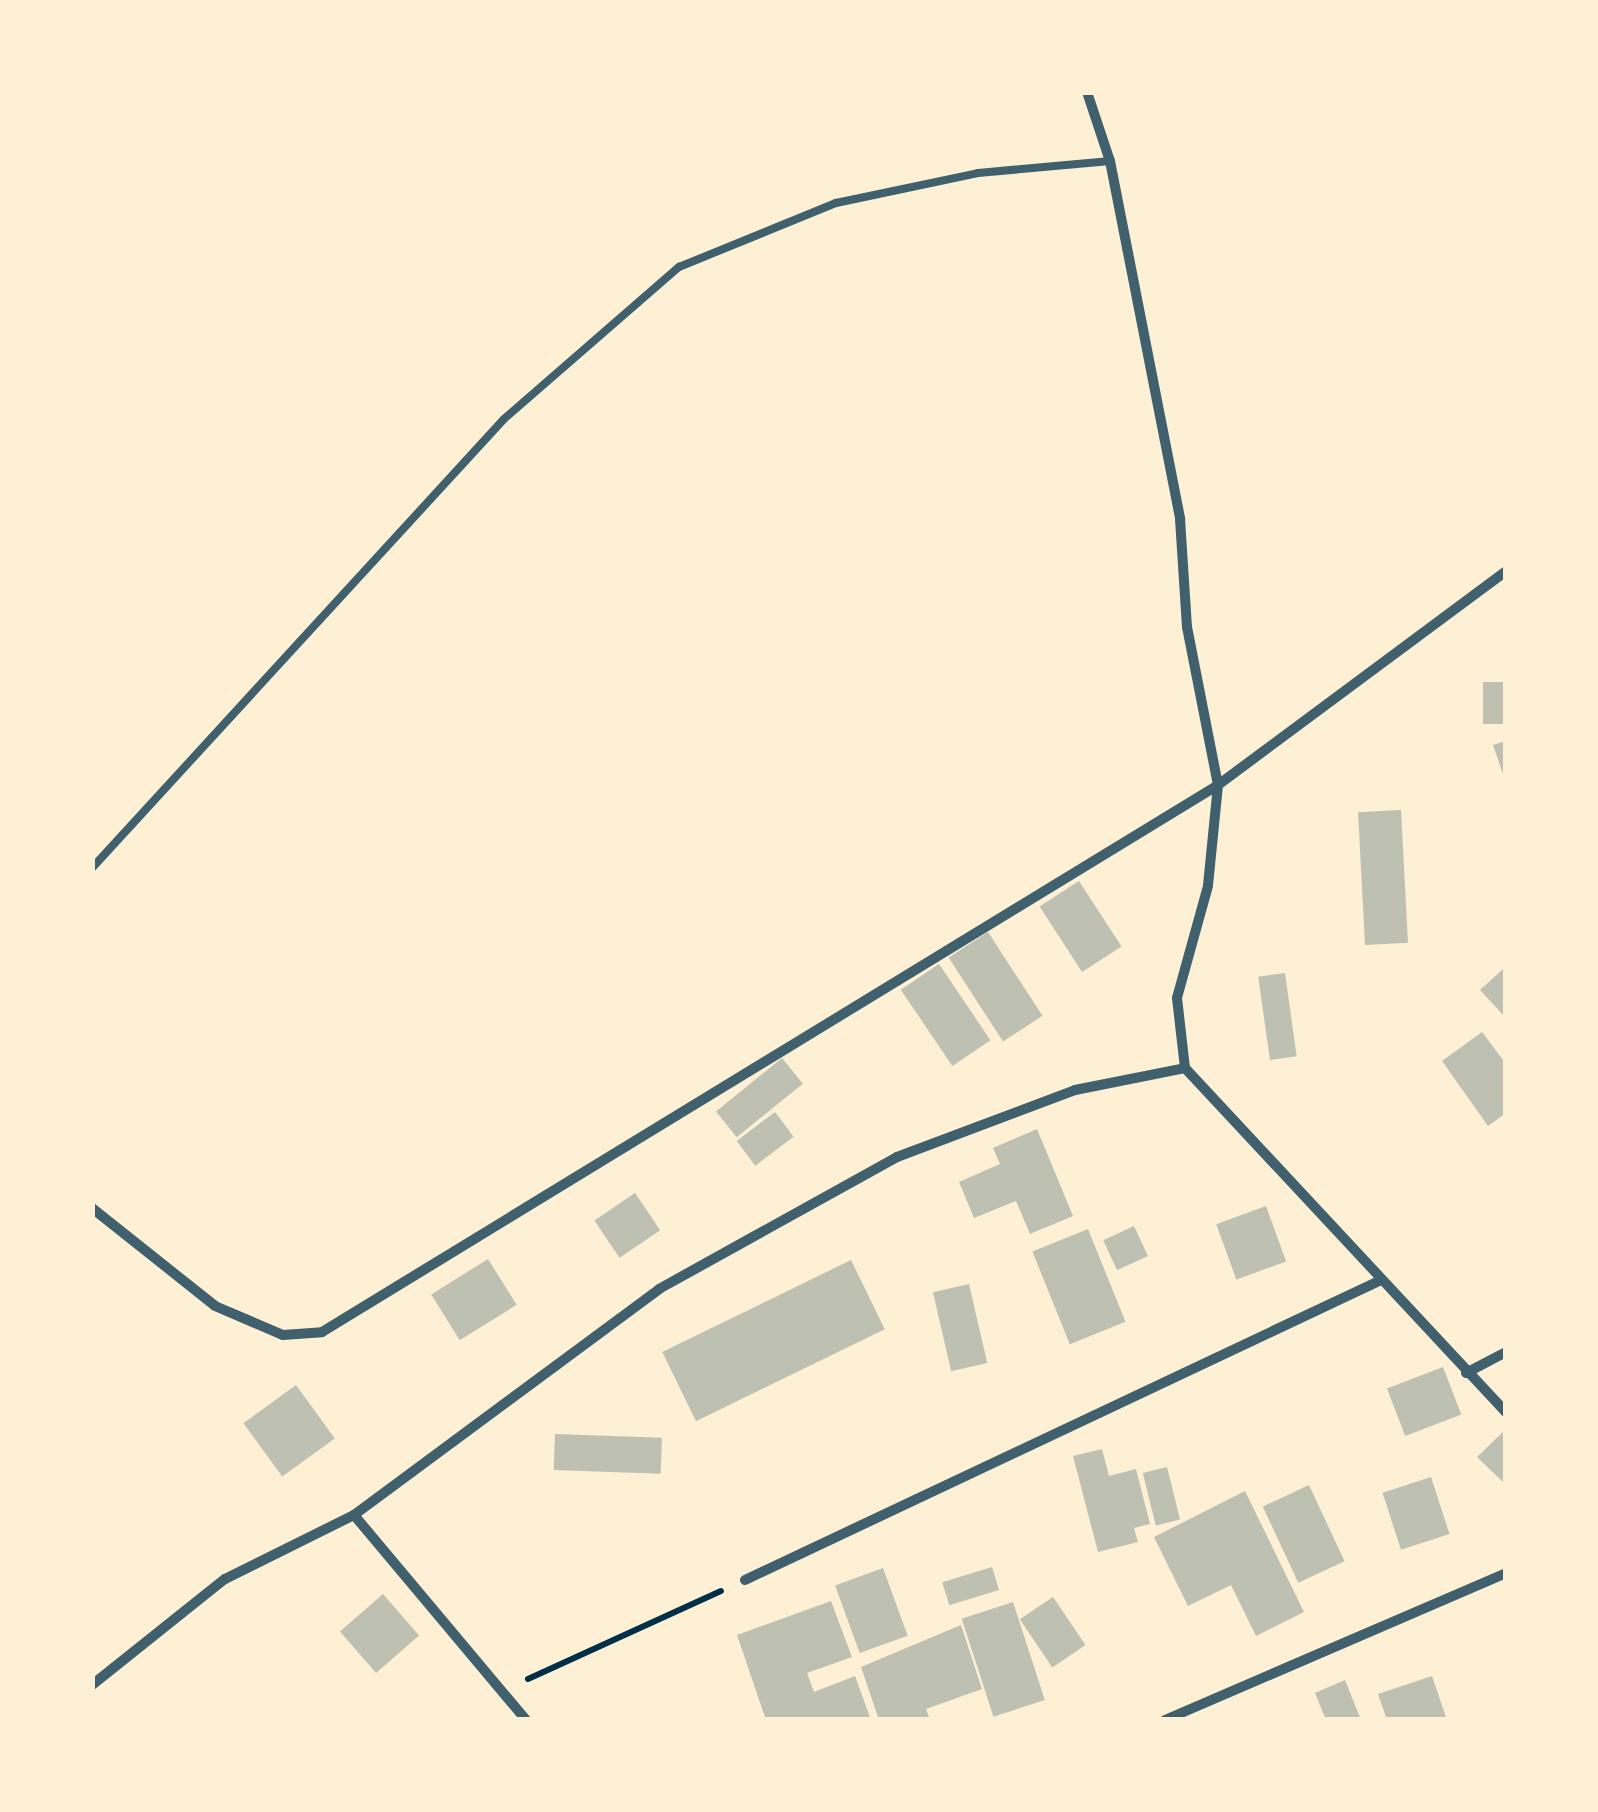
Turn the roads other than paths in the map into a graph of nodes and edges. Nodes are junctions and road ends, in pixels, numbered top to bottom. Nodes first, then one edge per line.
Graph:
1 (1086, 92) edge
2 (1110, 161) junction
3 (1506, 571) edge
4 (1218, 785) junction
5 (92, 868) edge
6 (1186, 1068) junction
7 (92, 1208) edge
8 (1379, 1281) junction
9 (1506, 1352) edge
10 (1466, 1372) junction
11 (1506, 1412) edge
12 (354, 1515) junction
13 (1506, 1573) edge
14 (745, 1580) road end
15 (92, 1685) edge
16 (526, 1720) edge
17 (1166, 1720) edge

1 - 2 street
2 - 4 street
2 - 5 lane
3 - 4 street
4 - 6 street
4 - 7 street
6 - 8 street
6 - 12 street
8 - 10 street
8 - 14 street
9 - 10 street
10 - 11 street
12 - 15 street
12 - 16 street
13 - 17 street

